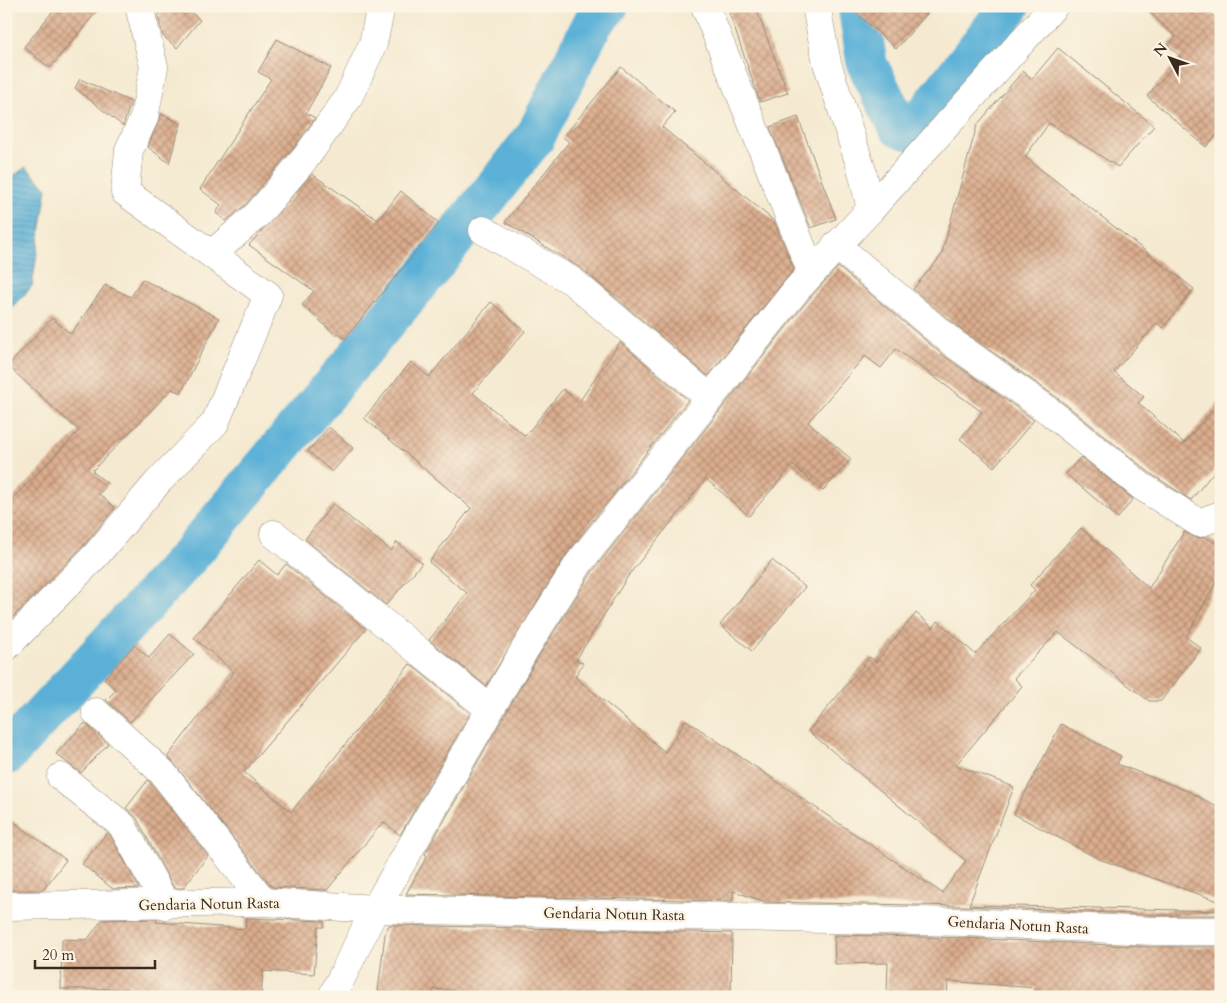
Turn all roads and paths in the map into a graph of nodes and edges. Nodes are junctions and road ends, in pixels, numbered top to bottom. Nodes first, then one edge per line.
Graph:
1 (139, 6) edge
2 (381, 6) edge
3 (705, 6) edge
4 (816, 6) edge
5 (1054, 6) edge
6 (871, 210) junction
7 (484, 230) dead end
8 (836, 246) junction
9 (212, 254) junction
10 (812, 273) junction
11 (710, 398) junction
12 (1221, 515) edge
13 (274, 534) dead end
14 (6, 647) edge
15 (490, 709) junction
16 (96, 712) dead end
17 (61, 777) dead end
18 (264, 902) junction
19 (166, 905) junction
20 (6, 906) edge
21 (375, 909) junction
22 (1221, 932) edge
23 (332, 997) edge

1 - 9 street
2 - 9 street
3 - 10 street
4 - 6 street
5 - 6 street
6 - 8 street
7 - 11 street
8 - 10 street
8 - 12 street
9 - 14 street
10 - 11 street
11 - 15 street
13 - 15 street
15 - 21 street
16 - 18 street
17 - 19 street
18 - 19 street, Gendaria Notun Rasta
18 - 21 street, Gendaria Notun Rasta
19 - 20 street, Gendaria Notun Rasta
21 - 22 street, Gendaria Notun Rasta
21 - 23 street

